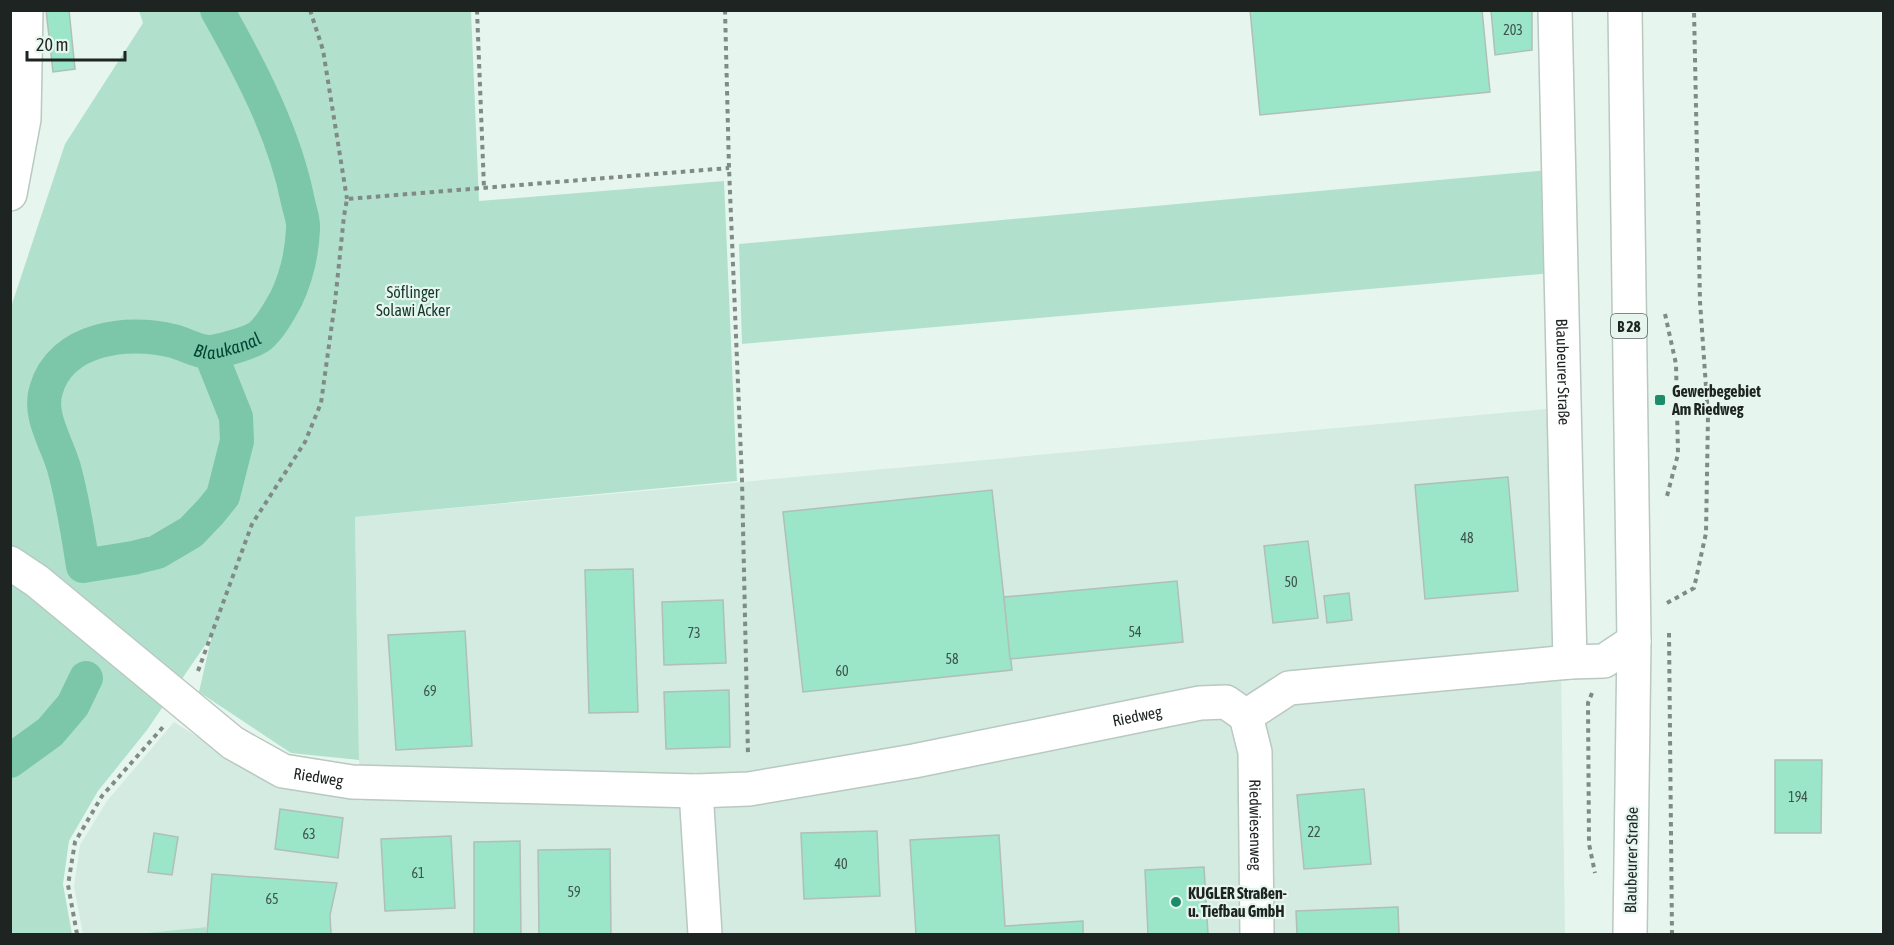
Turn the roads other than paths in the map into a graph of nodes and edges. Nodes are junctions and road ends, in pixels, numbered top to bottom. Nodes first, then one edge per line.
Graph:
1 (26, 10) edge
2 (1555, 10) edge
3 (1625, 10) edge
4 (10, 194) edge
5 (10, 563) edge
6 (1634, 629) junction
7 (1570, 662) junction
8 (1246, 716) junction
9 (696, 791) junction
10 (705, 934) edge
11 (1257, 934) edge
12 (1630, 934) edge

1 - 4 street
2 - 7 street, Blaubeurer Straße
3 - 6 street, Blaubeurer Straße / B 28
5 - 9 street, Riedweg
6 - 7 street
6 - 12 street, Blaubeurer Straße / B 28
7 - 8 street
8 - 9 street, Riedweg
8 - 11 street, Riedwiesenweg
9 - 10 street

